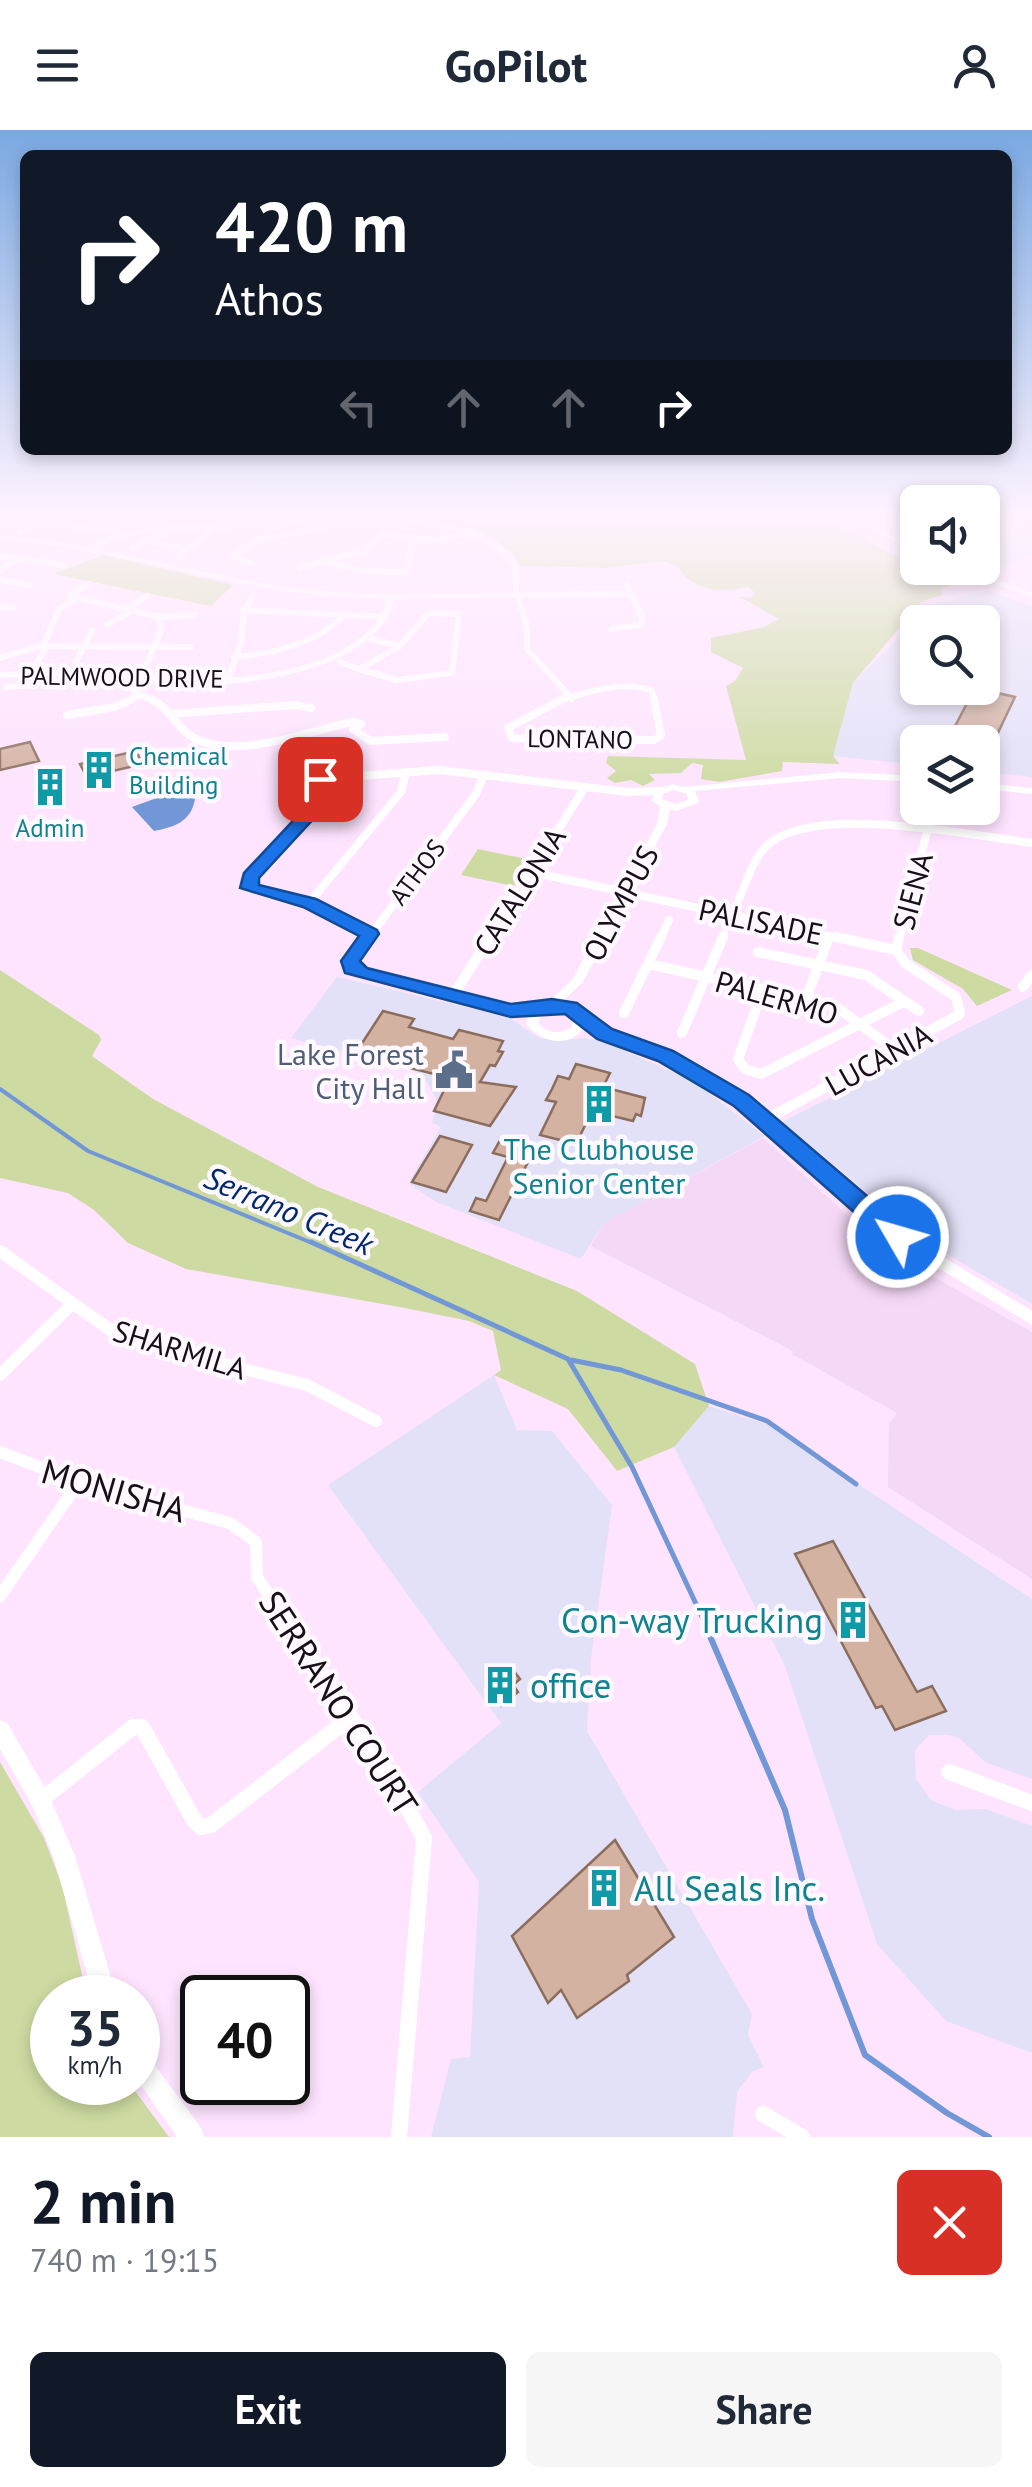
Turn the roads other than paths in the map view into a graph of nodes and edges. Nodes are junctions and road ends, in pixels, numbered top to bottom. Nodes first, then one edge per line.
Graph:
1 (60, 609) edge
2 (123, 609) edge
3 (388, 609) edge
4 (523, 609) edge
5 (637, 609) edge
6 (129, 610) junction
7 (242, 610) joint
8 (346, 615) junction
9 (194, 616) dead end
10 (161, 617) junction
11 (385, 617) junction
12 (107, 625) dead end
13 (611, 628) dead end
14 (92, 631) dead end
15 (366, 638) junction
16 (45, 646) junction
17 (84, 646) junction
18 (400, 646) junction
19 (154, 647) junction
20 (192, 647) dead end
21 (234, 657) junction
22 (0, 658) edge
23 (76, 662) dead end
24 (340, 662) dead end
25 (36, 664) dead end
26 (147, 664) dead end
27 (359, 669) junction
28 (5, 675) edge
29 (138, 678) junction
30 (228, 680) junction
31 (34, 685) dead end
32 (6, 687) junction
33 (0, 695) edge
34 (140, 696) junction
35 (572, 698) junction
36 (311, 708) dead end
37 (170, 714) junction
38 (67, 715) dead end
39 (444, 737) dead end
40 (406, 772) junction
41 (484, 774) junction
42 (900, 779) edge
43 (585, 786) junction
44 (736, 787) junction
45 (1000, 788) edge
46 (686, 789) junction
47 (1032, 791) edge
48 (660, 799) junction
49 (694, 801) junction
50 (682, 808) junction
51 (662, 824) junction
52 (927, 832) junction
53 (1032, 843) edge
54 (531, 872) junction
55 (626, 892) junction
56 (739, 899) dead end
57 (309, 903) junction
58 (669, 920) dead end
59 (370, 934) junction
60 (724, 934) dead end
61 (829, 936) junction
62 (896, 950) junction
63 (758, 952) dead end
64 (648, 964) junction
65 (819, 965) junction
66 (352, 968) joint
67 (1032, 975) edge
68 (706, 976) junction
69 (578, 982) junction
70 (1023, 988) dead end
71 (764, 989) junction
72 (452, 996) junction
73 (806, 999) junction
74 (905, 1001) junction
75 (546, 1007) junction
76 (511, 1010) junction
77 (919, 1011) dead end
78 (624, 1013) dead end
79 (578, 1015) junction
80 (860, 1023) junction
81 (532, 1024) junction
82 (682, 1033) dead end
83 (573, 1034) junction
84 (605, 1034) junction
85 (895, 1050) junction
86 (765, 1120) junction
87 (0, 1251) edge
88 (69, 1307) junction
89 (1032, 1320) edge
90 (0, 1374) edge
91 (376, 1420) dead end
92 (0, 1452) edge
93 (79, 1482) junction
94 (230, 1523) joint
95 (0, 1596) edge
96 (350, 1718) junction
97 (0, 1730) edge
98 (949, 1772) dead end
99 (41, 1800) junction
100 (1032, 1803) edge
101 (99, 1975) edge
102 (160, 2092) edge
103 (763, 2114) dead end
104 (192, 2137) edge
105 (399, 2137) edge
106 (802, 2137) edge

1 - 16 street
2 - 6 street
3 - 11 street, PALMWOOD DRIVE
4 - 35 street
5 - 13 street
6 - 10 street
6 - 12 street
7 - 8 street
7 - 21 street
8 - 11 street
8 - 21 street
9 - 10 street
10 - 19 street
11 - 15 street, PALMWOOD DRIVE
14 - 17 street
15 - 18 street
15 - 30 street, PALMWOOD DRIVE
16 - 17 street
16 - 22 street
16 - 25 street
17 - 19 street
17 - 23 street
18 - 27 street
18 - 27 street
19 - 20 street
19 - 26 street
21 - 30 street
24 - 27 street
28 - 29 street, PALMWOOD DRIVE
28 - 32 street
29 - 30 street, PALMWOOD DRIVE
29 - 34 street
31 - 32 street
32 - 33 street
34 - 37 street
34 - 38 street
35 - 35 street, LONTANO
36 - 37 street
37 - 39 street
40 - 41 street
40 - 57 street
40 - 57 street
41 - 43 street
41 - 59 street, ATHOS
42 - 44 street
43 - 48 street
43 - 54 street, CATALONIA
44 - 46 street
44 - 49 street
45 - 47 street
46 - 48 street
46 - 49 street
48 - 50 street
48 - 51 street, OLYMPUS
49 - 50 street, OLYMPUS
50 - 51 street, OLYMPUS
51 - 55 street, OLYMPUS
52 - 53 street
52 - 56 street
52 - 62 street, SIENA
54 - 55 street, PALISADE
54 - 72 street, CATALONIA
55 - 61 street, PALISADE
55 - 69 street, OLYMPUS
57 - 59 street
58 - 64 street
59 - 66 street, ATHOS
60 - 68 street
61 - 62 street, PALISADE
61 - 65 street
62 - 85 street, LUCANIA
63 - 65 street
64 - 68 street, PALERMO
64 - 78 street
65 - 73 street
65 - 74 street
66 - 72 street
67 - 70 street
68 - 71 street, PALERMO
68 - 82 street
69 - 75 street, OLYMPUS
69 - 79 street, OLYMPUS
71 - 73 street, PALERMO
71 - 80 street
72 - 76 street
73 - 80 street, PALERMO
74 - 77 street
74 - 80 street
75 - 76 street
75 - 79 street
75 - 81 street
76 - 81 street
79 - 83 street
79 - 84 street
80 - 85 street, PALERMO
81 - 83 street
83 - 84 street
84 - 86 street
85 - 86 street, LUCANIA
86 - 89 street
87 - 88 street, SHARMILA
88 - 90 street
88 - 91 street, SHARMILA
92 - 93 street, MONISHA
93 - 94 street, MONISHA
93 - 95 street
94 - 96 street, SERRANO COURT
96 - 99 street
96 - 105 street, SERRANO COURT
97 - 99 street
98 - 100 street
99 - 101 street
102 - 104 street
103 - 106 street

